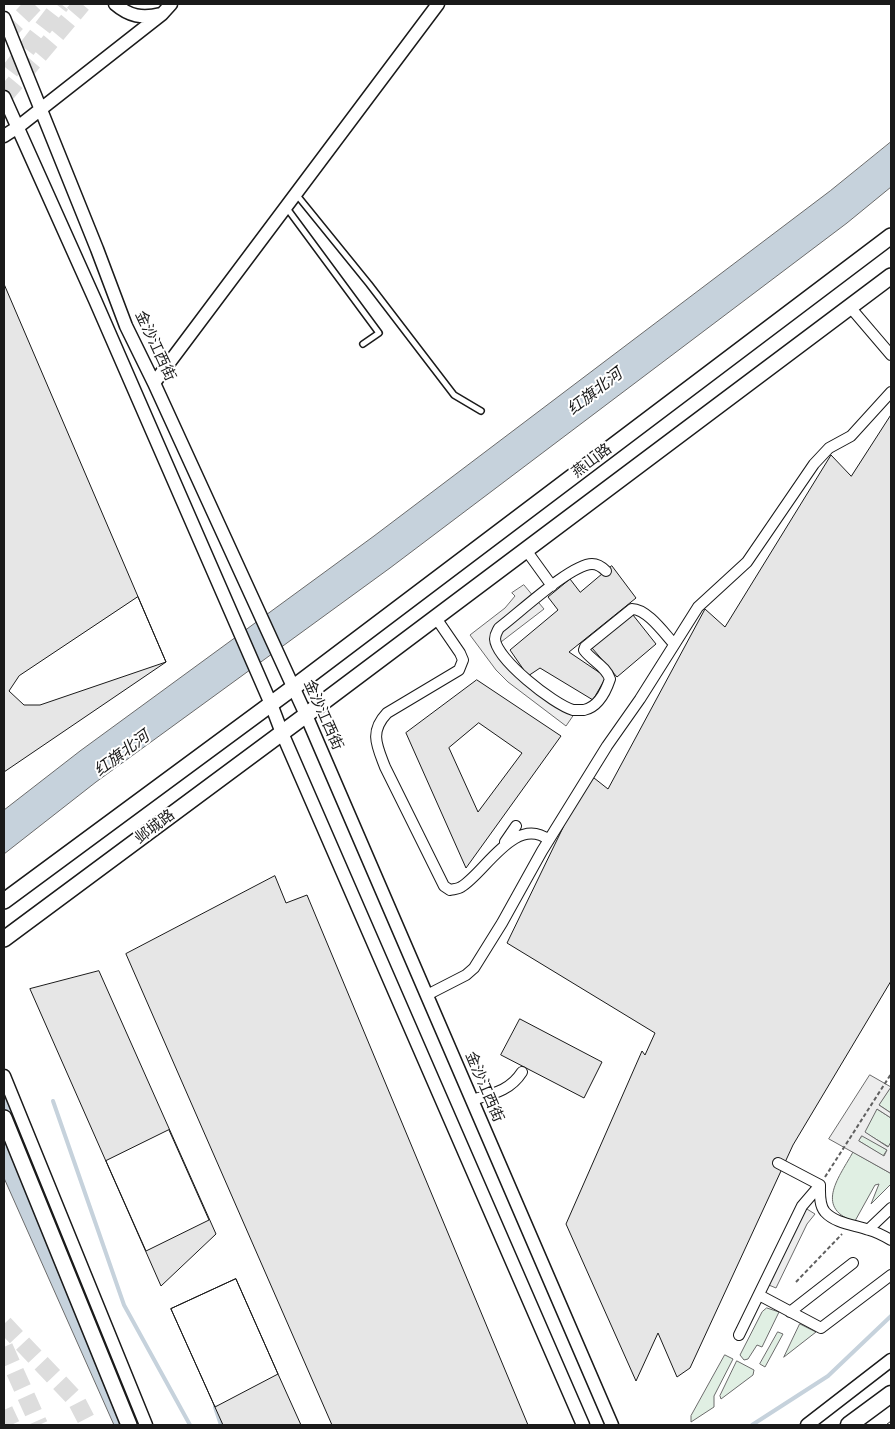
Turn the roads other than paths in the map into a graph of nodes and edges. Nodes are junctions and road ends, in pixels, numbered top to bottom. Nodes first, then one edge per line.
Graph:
1 (115, 4) edge
2 (171, 4) edge
3 (438, 4) edge
4 (162, 14) junction
5 (4, 18) edge
6 (4, 97) edge
7 (41, 109) junction
8 (18, 127) junction
9 (4, 136) edge
10 (296, 194) junction
11 (286, 206) junction
12 (891, 236) edge
13 (891, 276) edge
14 (850, 307) junction
15 (363, 344) dead end
16 (891, 355) edge
17 (154, 383) junction
18 (891, 392) edge
19 (481, 411) dead end
20 (526, 550) junction
21 (606, 571) dead end
22 (552, 586) junction
23 (436, 618) junction
24 (674, 644) junction
25 (294, 687) junction
26 (271, 704) junction
27 (306, 715) junction
28 (282, 733) junction
29 (516, 826) dead end
30 (549, 840) junction
31 (500, 849) junction
32 (4, 901) edge
33 (4, 939) edge
34 (427, 996) junction
35 (522, 1072) dead end
36 (4, 1076) edge
37 (472, 1100) junction
38 (4, 1118) edge
39 (778, 1163) dead end
40 (820, 1185) junction
41 (891, 1208) edge
42 (869, 1229) junction
43 (891, 1240) edge
44 (852, 1263) dead end
45 (891, 1275) edge
46 (759, 1295) junction
47 (790, 1312) junction
48 (739, 1335) dead end
49 (891, 1360) edge
50 (891, 1394) edge
51 (129, 1425) edge
52 (146, 1425) edge
53 (583, 1425) edge
54 (612, 1425) edge
55 (807, 1425) edge
56 (849, 1425) edge

1 - 4 street
2 - 4 street
3 - 10 street
4 - 7 street
5 - 7 street, 金沙江西街
6 - 8 street
7 - 8 street
7 - 17 street, 金沙江西街
8 - 9 street
8 - 26 street
10 - 11 street
10 - 19 lane
11 - 15 lane
11 - 17 street
12 - 25 main road, 燕山路
13 - 14 main road
14 - 16 street
14 - 20 main road
17 - 25 street, 金沙江西街
18 - 24 street
20 - 22 street
20 - 23 main road
21 - 22 street
22 - 24 street
23 - 27 main road
23 - 31 street
24 - 30 street
25 - 26 main road, 邺城路
25 - 27 street, 金沙江西街
26 - 28 street
26 - 32 main road, 邺城路
27 - 28 main road, 邺城路
27 - 34 street, 金沙江西街
28 - 33 main road, 邺城路
28 - 53 street
29 - 31 street
30 - 31 street
30 - 34 street
34 - 37 street, 金沙江西街
35 - 37 street
36 - 52 street
37 - 54 street, 金沙江西街
38 - 51 main road
39 - 40 street
40 - 42 street
40 - 46 street
41 - 42 street
42 - 43 street
44 - 47 street
45 - 47 street
46 - 47 street
46 - 48 street
49 - 55 street
50 - 56 main road

